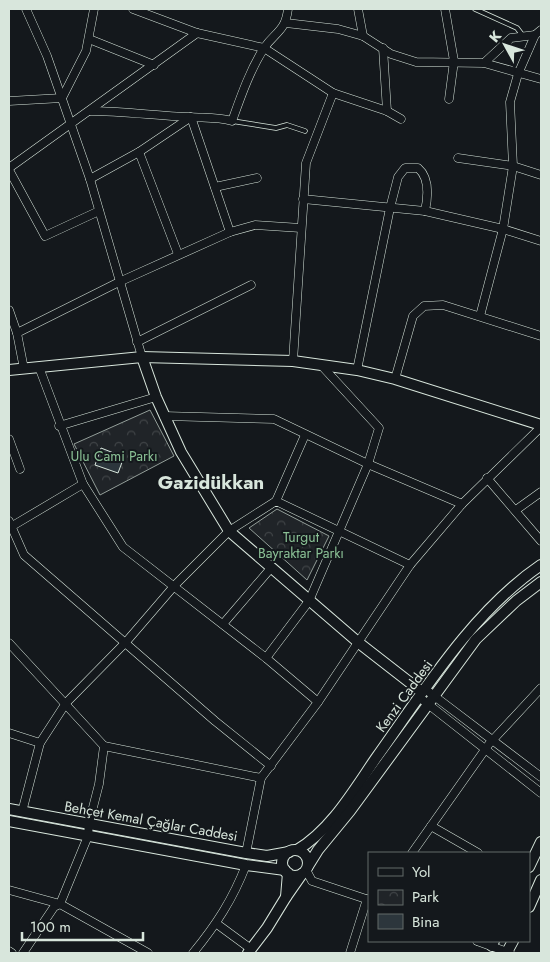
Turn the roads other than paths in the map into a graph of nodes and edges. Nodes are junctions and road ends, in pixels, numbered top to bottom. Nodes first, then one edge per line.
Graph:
1 (26, 9) edge
2 (94, 9) edge
3 (133, 9) edge
4 (288, 9) edge
5 (358, 9) edge
6 (445, 9) edge
7 (475, 9) edge
8 (146, 10) edge
9 (286, 23) junction
10 (197, 33) junction
11 (538, 33) edge
12 (363, 36) junction
13 (523, 36) junction
14 (89, 39) junction
15 (264, 48) junction
16 (382, 48) junction
17 (454, 61) junction
18 (484, 63) junction
19 (154, 65) junction
20 (518, 74) junction
21 (541, 79) edge
22 (333, 92) junction
23 (62, 98) junction
24 (448, 99) dead end
25 (9, 101) edge
26 (90, 111) junction
27 (386, 111) junction
28 (191, 117) junction
29 (401, 119) dead end
30 (232, 121) junction
31 (72, 124) junction
32 (305, 131) dead end
33 (139, 152) junction
34 (458, 158) dead end
35 (513, 166) junction
36 (9, 169) edge
37 (541, 175) edge
38 (257, 178) dead end
39 (90, 179) junction
40 (215, 187) junction
41 (303, 199) junction
42 (390, 208) junction
43 (99, 211) junction
44 (425, 211) junction
45 (301, 228) junction
46 (503, 229) junction
47 (230, 232) junction
48 (541, 241) edge
49 (178, 254) junction
50 (119, 282) junction
51 (251, 285) dead end
52 (9, 310) edge
53 (480, 316) junction
54 (17, 333) junction
55 (541, 336) edge
56 (138, 342) junction
57 (142, 357) junction
58 (293, 361) junction
59 (321, 365) junction
60 (39, 367) junction
61 (24, 369) junction
62 (9, 370) edge
63 (357, 370) junction
64 (395, 379) junction
65 (156, 397) junction
66 (164, 416) junction
67 (60, 426) junction
68 (541, 426) edge
69 (305, 435) junction
70 (9, 439) edge
71 (368, 464) junction
72 (20, 469) dead end
73 (487, 478) junction
74 (83, 484) junction
75 (541, 492) edge
76 (276, 501) junction
77 (462, 504) junction
78 (516, 510) junction
79 (10, 525) edge
80 (229, 531) junction
81 (339, 532) junction
82 (541, 541) edge
83 (410, 565) junction
84 (541, 565) edge
85 (271, 568) junction
86 (541, 582) edge
87 (174, 585) junction
88 (309, 601) junction
89 (223, 624) junction
90 (126, 642) junction
91 (9, 643) edge
92 (359, 643) junction
93 (266, 658) junction
94 (541, 688) edge
95 (422, 693) junction
96 (434, 695) junction
97 (318, 702) junction
98 (65, 704) junction
99 (428, 704) junction
100 (9, 734) edge
101 (492, 740) junction
102 (40, 743) junction
103 (104, 746) junction
104 (485, 748) junction
105 (271, 766) junction
106 (541, 777) edge
107 (260, 778) junction
108 (541, 793) edge
109 (9, 809) edge
110 (22, 812) junction
111 (9, 821) edge
112 (89, 824) junction
113 (431, 826) junction
114 (88, 836) junction
115 (541, 842) edge
116 (293, 851) junction
117 (413, 852) edge
118 (476, 852) edge
119 (246, 853) junction
120 (246, 865) junction
121 (530, 865) edge
122 (305, 870) junction
123 (286, 872) junction
124 (541, 880) edge
125 (9, 890) edge
126 (286, 897) junction
127 (368, 899) edge
128 (60, 904) junction
129 (530, 905) edge
130 (217, 924) junction
131 (480, 942) edge
132 (511, 942) edge
133 (500, 949) edge
134 (9, 951) edge
135 (250, 951) edge
136 (12, 953) edge
137 (23, 953) edge
138 (148, 953) edge
139 (193, 953) edge
140 (350, 953) edge

1 - 23 street
2 - 14 street
3 - 8 street
4 - 9 street
5 - 12 street
6 - 17 street
7 - 13 lane
8 - 10 street
9 - 12 street
9 - 15 street
10 - 15 street
10 - 19 street
11 - 13 street
11 - 20 street
12 - 16 street
13 - 18 street
14 - 19 street
14 - 23 street
15 - 22 street
15 - 30 street
16 - 17 street
16 - 27 street
17 - 18 street
17 - 24 street
18 - 20 street
19 - 26 street
20 - 21 street
20 - 35 street
22 - 27 street
22 - 41 street
23 - 25 street
23 - 31 street
26 - 28 street
26 - 31 street
27 - 29 street
28 - 30 street
28 - 33 street
28 - 40 street
30 - 32 lane
31 - 36 street
31 - 39 street
33 - 39 street
33 - 49 street
34 - 35 street
35 - 37 street
35 - 46 street
36 - 43 street
38 - 40 street
39 - 43 street
40 - 47 street
41 - 42 street
41 - 45 street
42 - 44 street
42 - 44 street
42 - 63 street
43 - 50 street
44 - 46 street
45 - 47 street
45 - 58 street
46 - 48 street
46 - 53 street
47 - 49 street
49 - 50 street
50 - 54 street
50 - 56 street
51 - 56 street
52 - 54 street
53 - 55 street
53 - 64 street
54 - 61 street
56 - 57 street
57 - 58 main road
57 - 60 main road
57 - 65 main road
58 - 59 main road
59 - 63 main road
59 - 71 street
60 - 61 main road
60 - 67 street
61 - 62 main road
63 - 64 main road
64 - 68 main road
65 - 66 main road
65 - 67 street
66 - 69 street
66 - 80 main road
67 - 74 street
68 - 73 street
69 - 71 street
69 - 76 street
70 - 72 street
71 - 77 street
71 - 81 street
73 - 77 street
73 - 78 street
74 - 79 street
74 - 87 street
75 - 78 street
76 - 80 street
76 - 81 street
77 - 83 street
78 - 82 street
79 - 90 street
80 - 85 main road
80 - 87 street
81 - 83 street
81 - 88 street
83 - 92 street
84 - 95 main road, Kenzi Caddesi
85 - 88 main road
85 - 89 street
86 - 96 main road, Kenzi Caddesi
87 - 89 street
87 - 90 street
88 - 92 main road
88 - 93 street
89 - 93 street
90 - 98 street
90 - 105 street
91 - 98 street
92 - 95 main road
92 - 97 street
93 - 97 street
94 - 101 street
95 - 96 street
95 - 99 street
95 - 116 main road, Kenzi Caddesi
96 - 99 main road, Kenzi Caddesi
96 - 101 street
97 - 105 street
98 - 102 street
98 - 103 street
99 - 104 street
99 - 122 main road, Kenzi Caddesi
100 - 102 street
101 - 104 street
101 - 106 street
102 - 110 street
103 - 107 street
103 - 112 street
104 - 108 street
104 - 113 street
105 - 107 street
107 - 119 street
109 - 110 main road, Behçet Kemal Çağlar Caddesi
110 - 112 main road, Behçet Kemal Çağlar Caddesi
111 - 114 main road, Behçet Kemal Çağlar Caddesi
112 - 114 street
112 - 119 main road, Behçet Kemal Çağlar Caddesi
113 - 117 street
113 - 118 street
114 - 120 main road, Behçet Kemal Çağlar Caddesi
114 - 128 street
115 - 121 main road
116 - 119 main road, Behçet Kemal Çağlar Caddesi
116 - 122 main road
116 - 123 main road
120 - 123 main road, Behçet Kemal Çağlar Caddesi
120 - 130 street
122 - 123 main road
122 - 126 main road, Kenzi Caddesi
122 - 127 street
123 - 126 main road
124 - 129 main road
125 - 128 street
126 - 135 main road, Kenzi Caddesi
127 - 140 street
128 - 137 street
128 - 138 street
130 - 135 street
130 - 139 street
131 - 133 street
132 - 133 main road
134 - 136 street

